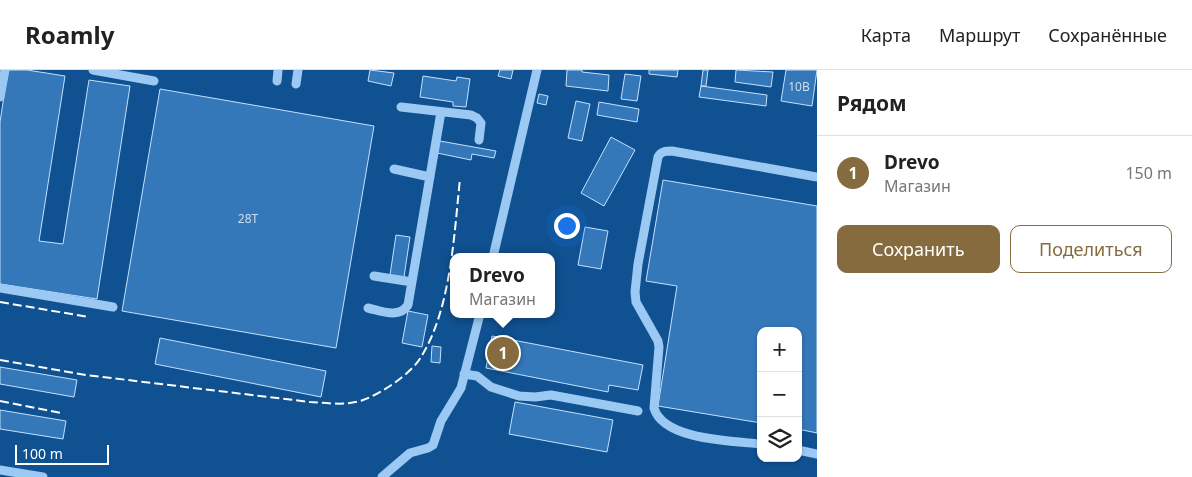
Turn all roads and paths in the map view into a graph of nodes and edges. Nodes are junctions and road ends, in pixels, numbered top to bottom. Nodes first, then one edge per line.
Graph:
1 (5, 70) edge
2 (93, 70) edge
3 (278, 70) edge
4 (298, 70) edge
5 (538, 70) edge
6 (154, 81) dead end
7 (277, 81) dead end
8 (296, 84) dead end
9 (0, 97) edge
10 (401, 107) dead end
11 (441, 112) junction
12 (479, 140) dead end
13 (394, 169) dead end
14 (430, 177) junction
15 (817, 177) edge
16 (494, 253) edge
17 (374, 276) dead end
18 (412, 282) junction
19 (0, 288) edge
20 (113, 307) dead end
21 (368, 308) dead end
22 (479, 318) edge
23 (464, 374) junction
24 (638, 411) dead end
25 (757, 443) edge
26 (802, 451) edge
27 (817, 454) edge
28 (0, 470) edge
29 (43, 477) edge
30 (382, 477) edge

1 - 9 lane
2 - 6 lane
3 - 7 lane
4 - 8 lane
5 - 16 lane
10 - 11 lane
11 - 12 lane
11 - 14 lane
13 - 14 lane
14 - 18 lane
15 - 25 lane
17 - 18 lane
18 - 21 lane
19 - 20 lane
22 - 23 lane
23 - 24 lane
23 - 30 lane
26 - 27 lane
28 - 29 lane

